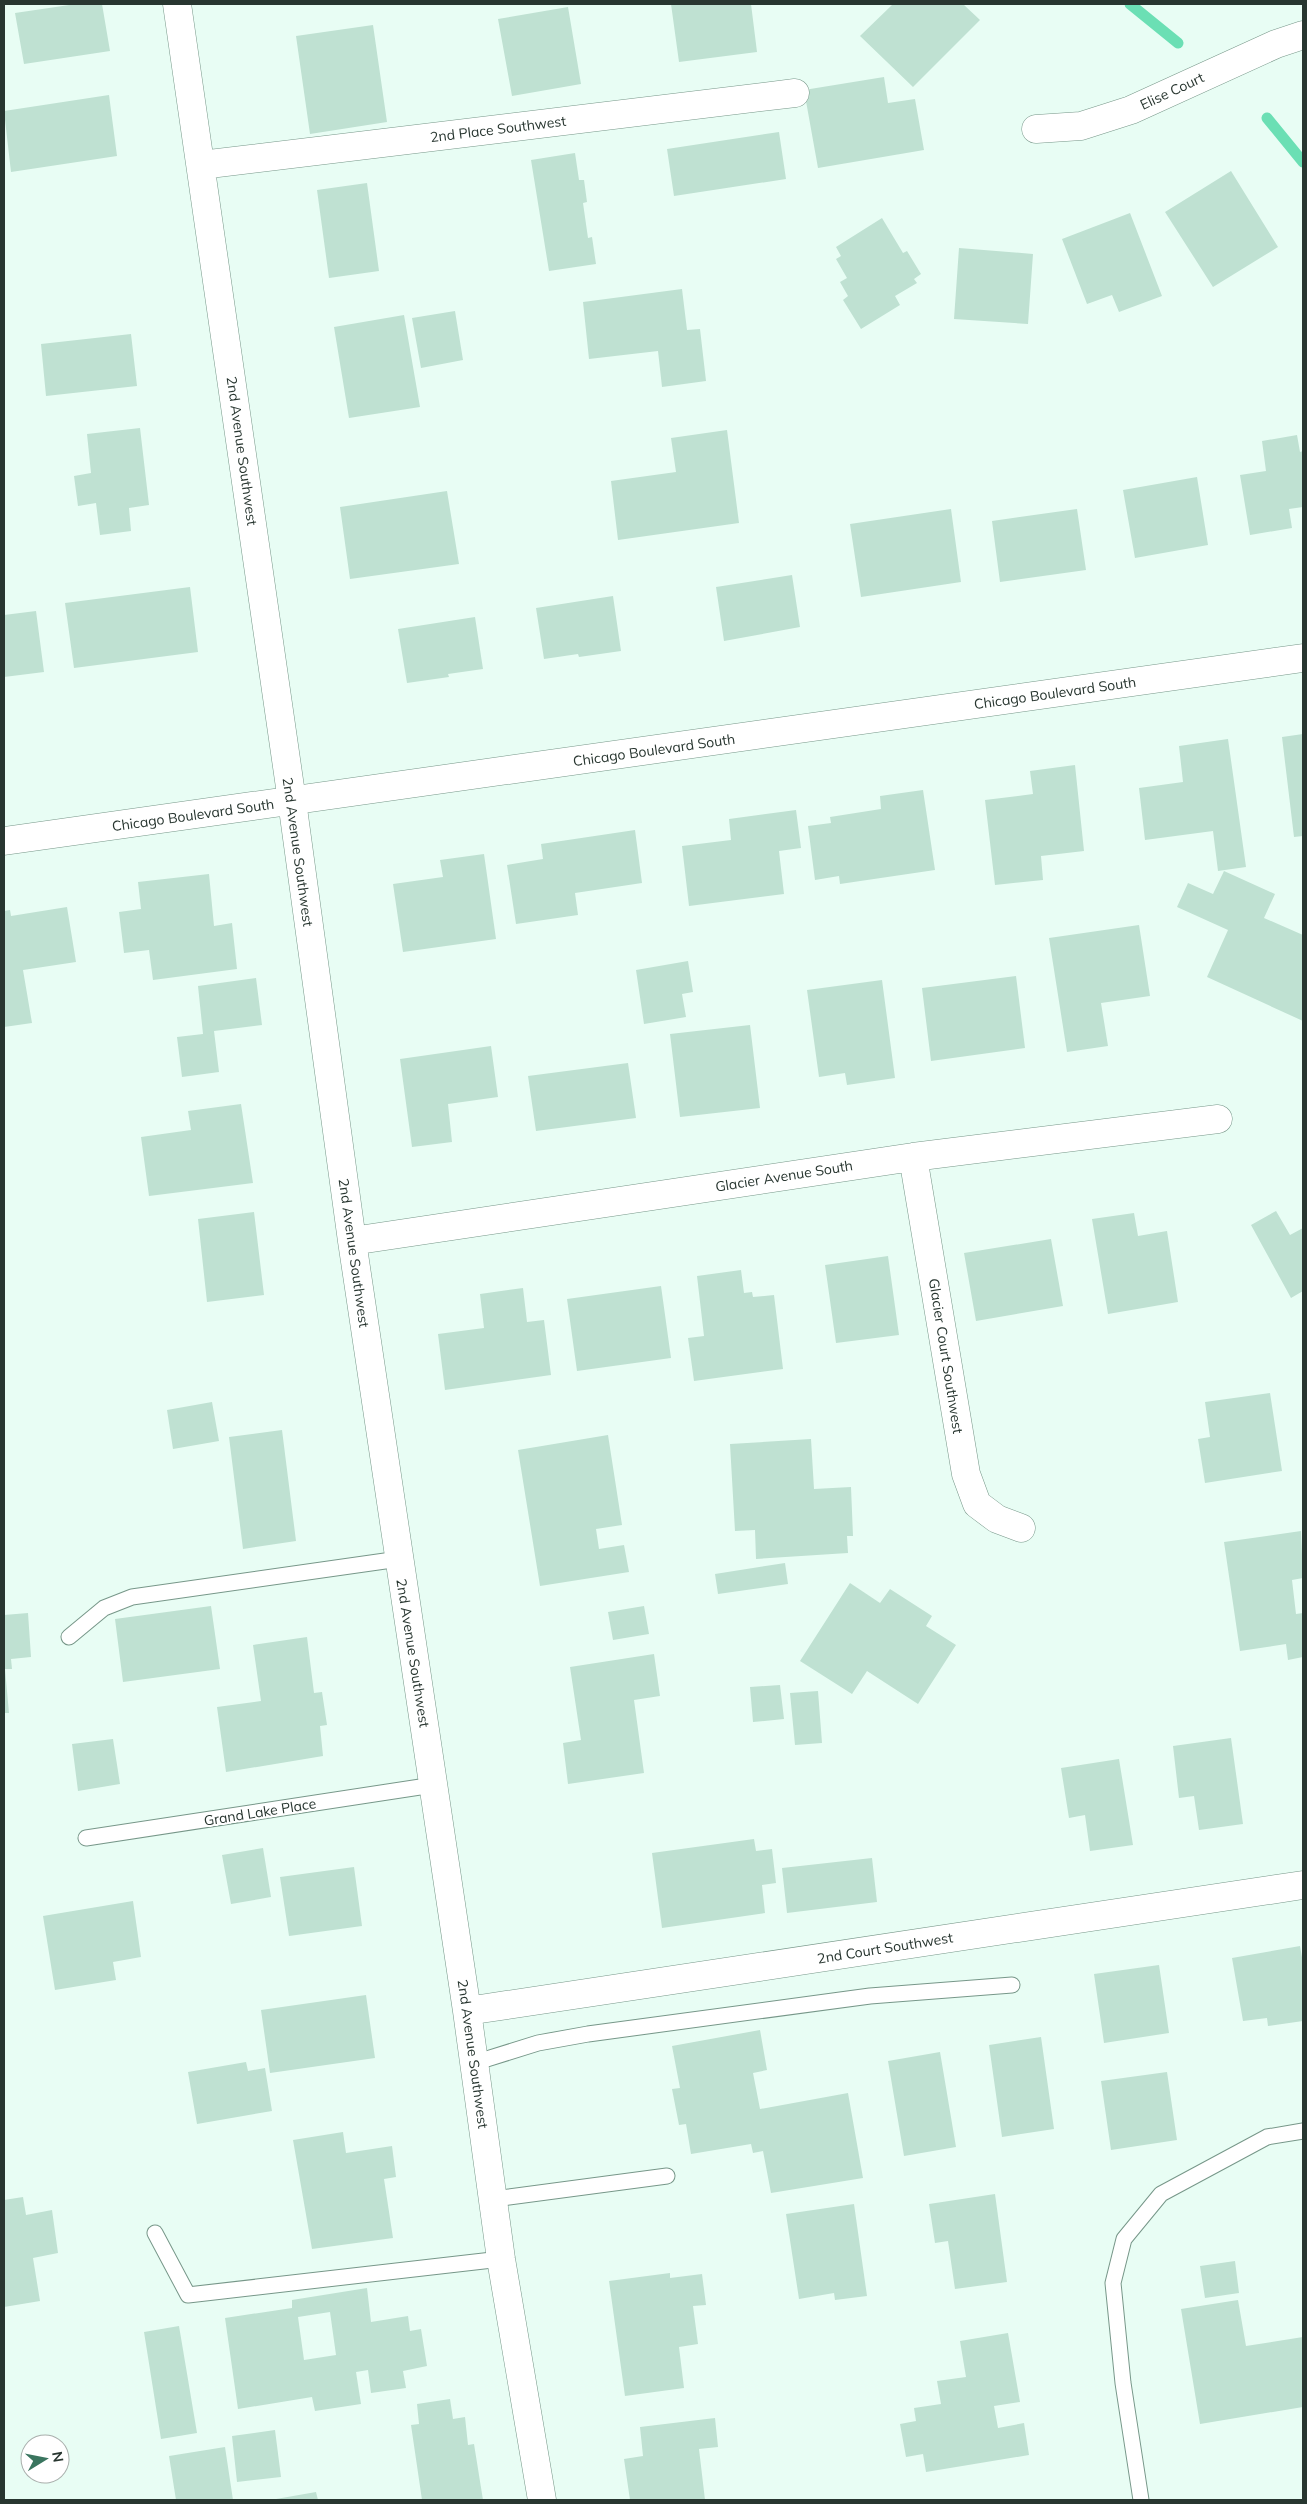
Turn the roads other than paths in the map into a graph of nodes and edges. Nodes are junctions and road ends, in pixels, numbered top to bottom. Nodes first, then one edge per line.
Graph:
1 (177, 4) edge
2 (1303, 35) edge
3 (795, 93) dead end
4 (1036, 129) dead end
5 (201, 165) junction
6 (1303, 658) edge
7 (292, 801) junction
8 (4, 841) edge
9 (1218, 1119) dead end
10 (914, 1157) junction
11 (352, 1241) junction
12 (1021, 1528) dead end
13 (399, 1559) junction
14 (69, 1637) dead end
15 (433, 1786) junction
16 (86, 1838) dead end
17 (1303, 1885) edge
18 (1012, 1985) dead end
19 (467, 2011) junction
20 (474, 2063) junction
21 (1303, 2131) edge
22 (667, 2176) dead end
23 (494, 2199) junction
24 (155, 2233) dead end
25 (502, 2259) junction
26 (542, 2500) edge
27 (1141, 2500) edge

1 - 5 street, 2nd Avenue Southwest
2 - 4 street, Elise Court
3 - 5 street, 2nd Place Southwest
5 - 7 street, 2nd Avenue Southwest
6 - 7 street, Chicago Boulevard South
7 - 8 street, Chicago Boulevard South
7 - 11 street, 2nd Avenue Southwest
9 - 10 street, Glacier Avenue South
10 - 11 street, Glacier Avenue South
10 - 12 street, Glacier Court Southwest
11 - 13 street, 2nd Avenue Southwest
13 - 14 lane
13 - 15 street, 2nd Avenue Southwest
15 - 16 lane, Grand Lake Place
15 - 19 street, 2nd Avenue Southwest
17 - 19 street, 2nd Court Southwest
18 - 20 lane
19 - 20 street, 2nd Avenue Southwest
20 - 23 street, 2nd Avenue Southwest
21 - 27 lane
22 - 23 lane
23 - 25 street, 2nd Avenue Southwest
24 - 25 lane
25 - 26 street, 2nd Avenue Southwest

